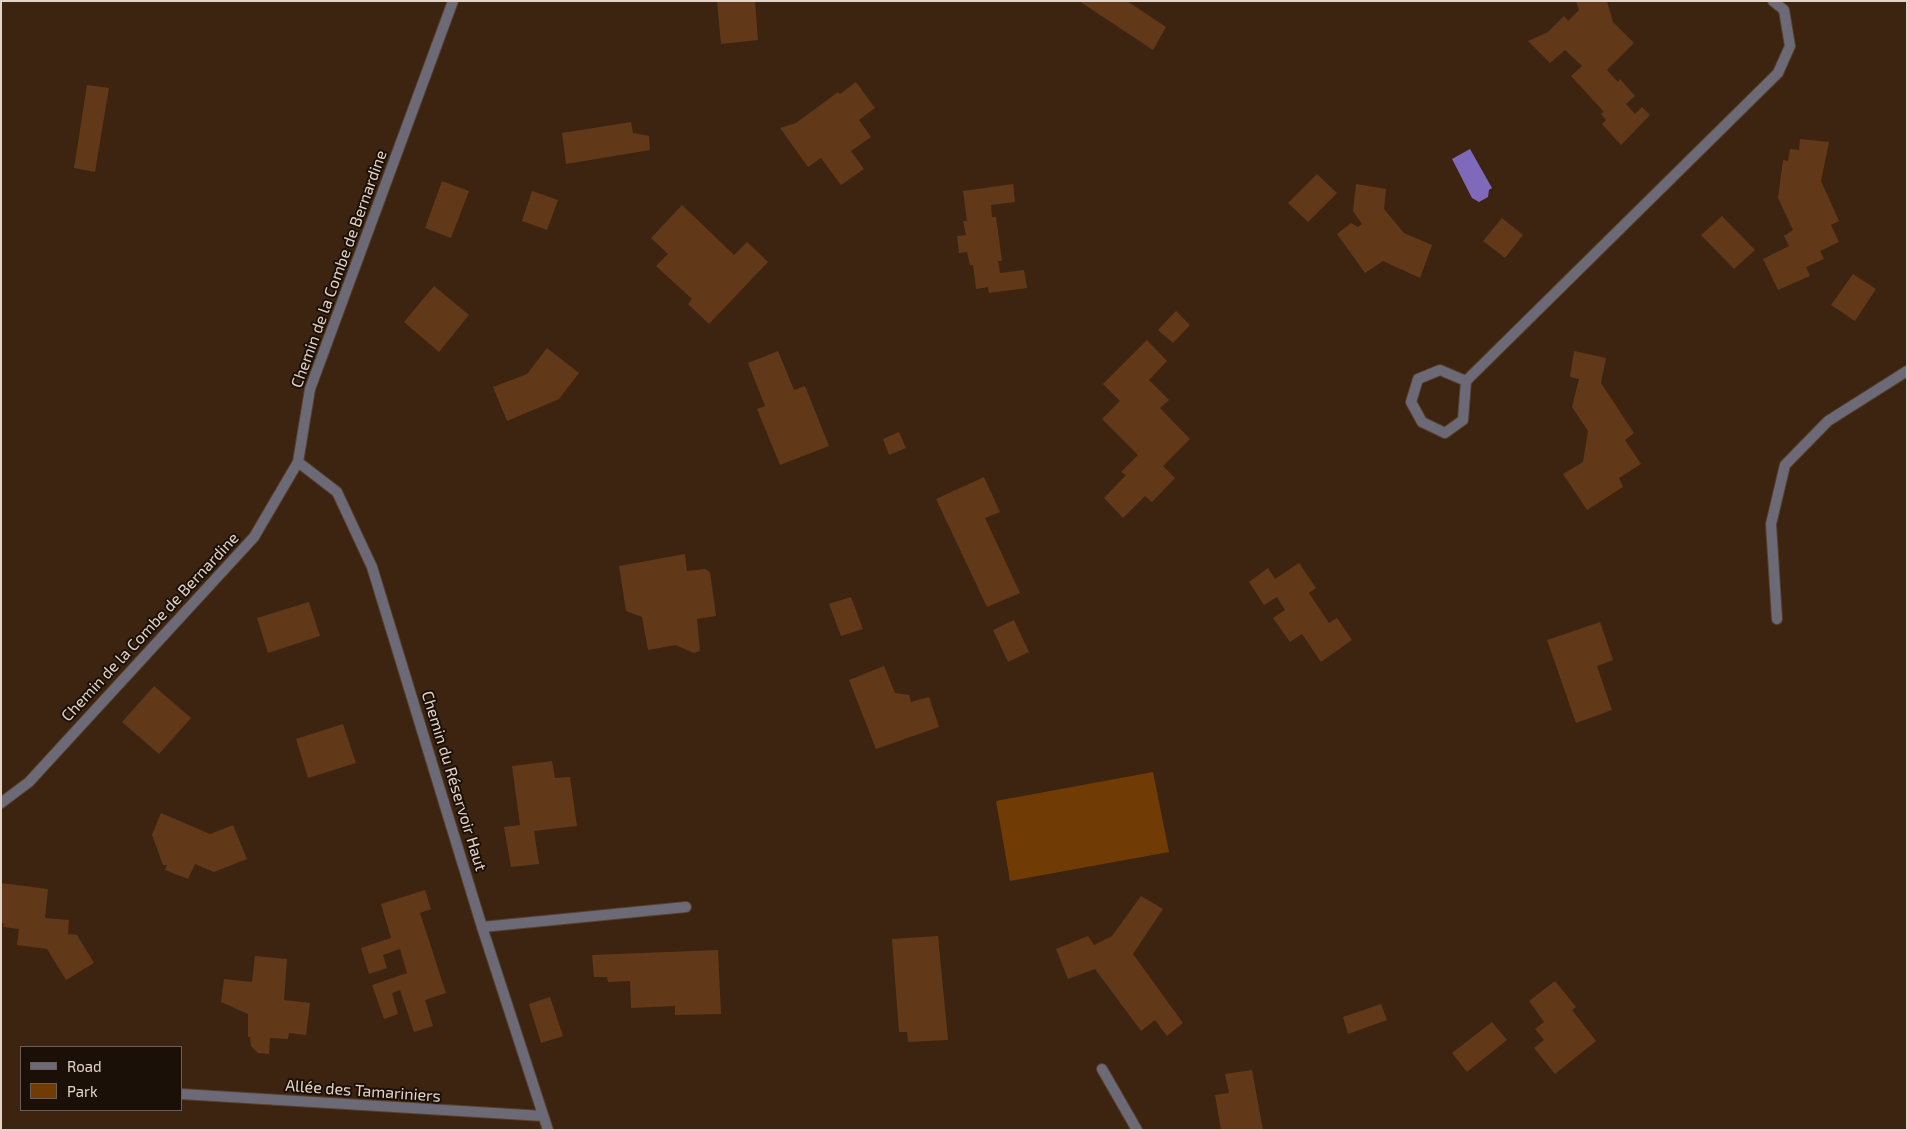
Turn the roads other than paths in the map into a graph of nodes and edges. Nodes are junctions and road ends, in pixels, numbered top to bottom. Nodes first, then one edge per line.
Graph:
1 (453, 1) edge
2 (1773, 1) edge
3 (1907, 370) edge
4 (1466, 381) junction
5 (298, 462) junction
6 (1778, 619) dead end
7 (1, 803) edge
8 (686, 907) dead end
9 (482, 927) junction
10 (1102, 1069) dead end
11 (182, 1094) edge
12 (543, 1116) junction
13 (548, 1130) edge
14 (1137, 1130) edge

1 - 5 street, Chemin de la Combe de Bernardine
2 - 4 street
3 - 6 street
4 - 4 street
5 - 7 street, Chemin de la Combe de Bernardine
5 - 9 street, Chemin du Réservoir Haut
8 - 9 street
9 - 12 street, Chemin du Réservoir Haut
10 - 14 street
11 - 12 street, Allée des Tamariniers
12 - 13 street, Chemin du Réservoir Haut

